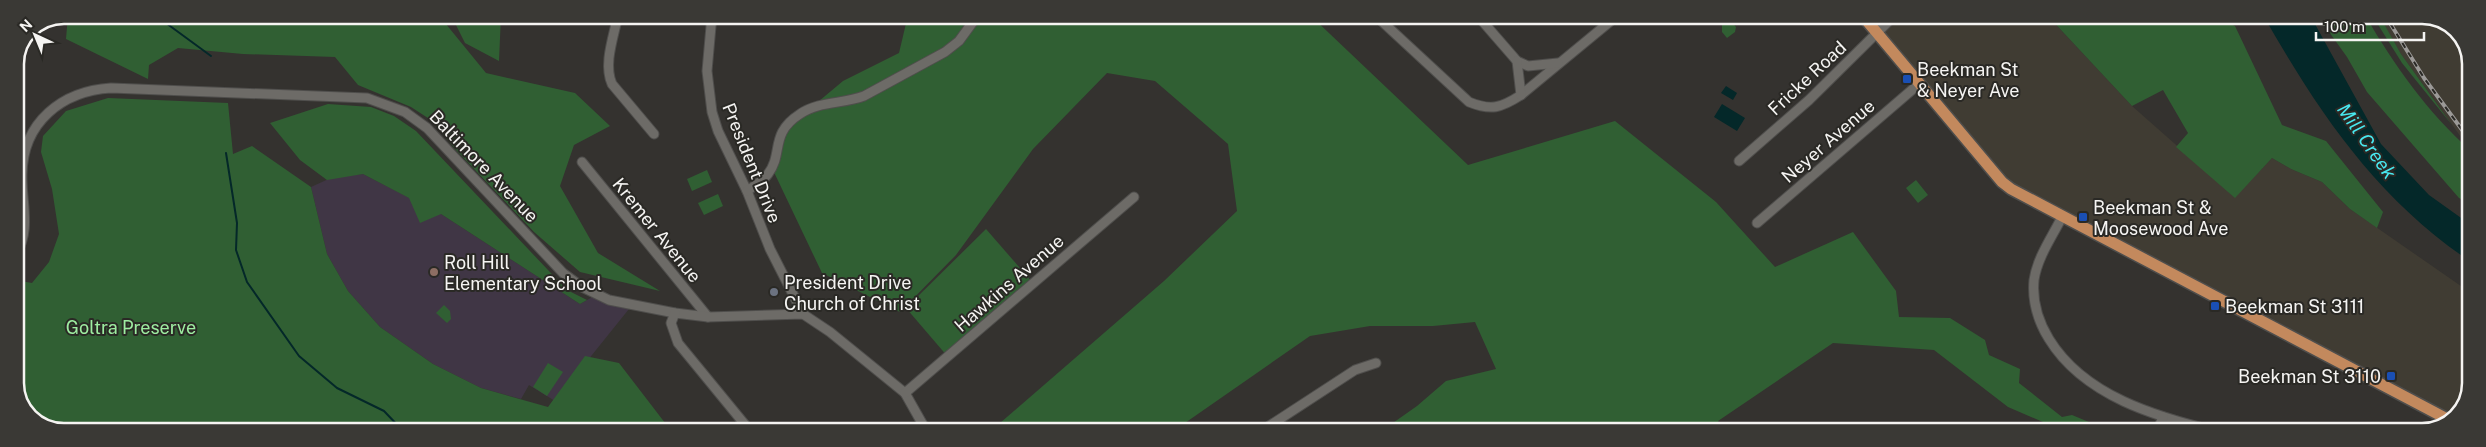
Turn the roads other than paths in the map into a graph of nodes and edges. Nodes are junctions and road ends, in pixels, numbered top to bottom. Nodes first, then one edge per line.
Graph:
1 (616, 24) edge
2 (711, 24) edge
3 (972, 24) edge
4 (1385, 24) edge
5 (1485, 24) edge
6 (1607, 24) edge
7 (1870, 24) edge
8 (1886, 24) edge
9 (1878, 34) junction
10 (1517, 61) junction
11 (1560, 62) junction
12 (1920, 83) junction
13 (1521, 95) junction
14 (654, 134) dead end
15 (24, 160) edge
16 (1739, 161) dead end
17 (582, 162) dead end
18 (747, 190) junction
19 (24, 197) edge
20 (1134, 197) dead end
21 (2062, 218) junction
22 (1757, 223) dead end
23 (24, 232) edge
24 (675, 313) junction
25 (802, 314) junction
26 (708, 317) junction
27 (1376, 363) dead end
28 (905, 393) junction
29 (2163, 417) junction
30 (2443, 417) edge
31 (744, 423) edge
32 (922, 423) edge
33 (1274, 423) edge
34 (2160, 423) edge
35 (2185, 423) edge

1 - 14 street
2 - 18 street, President Drive
3 - 18 street
4 - 13 street
5 - 10 street
6 - 11 street
7 - 9 main road
8 - 9 street, Fricke Road
9 - 12 main road
9 - 16 street, Fricke Road
10 - 11 street
10 - 13 street
11 - 13 street
12 - 21 main road
12 - 22 street, Neyer Avenue
15 - 24 street, Baltimore Avenue
17 - 26 street, Kremer Avenue
18 - 25 street, President Drive
19 - 23 street, Baltimore Avenue
20 - 28 street, Hawkins Avenue
21 - 29 street
21 - 30 main road
24 - 26 street, Baltimore Avenue
24 - 31 street
25 - 26 street, Baltimore Avenue
25 - 28 street
27 - 33 street
28 - 32 street
29 - 34 street
29 - 35 street

